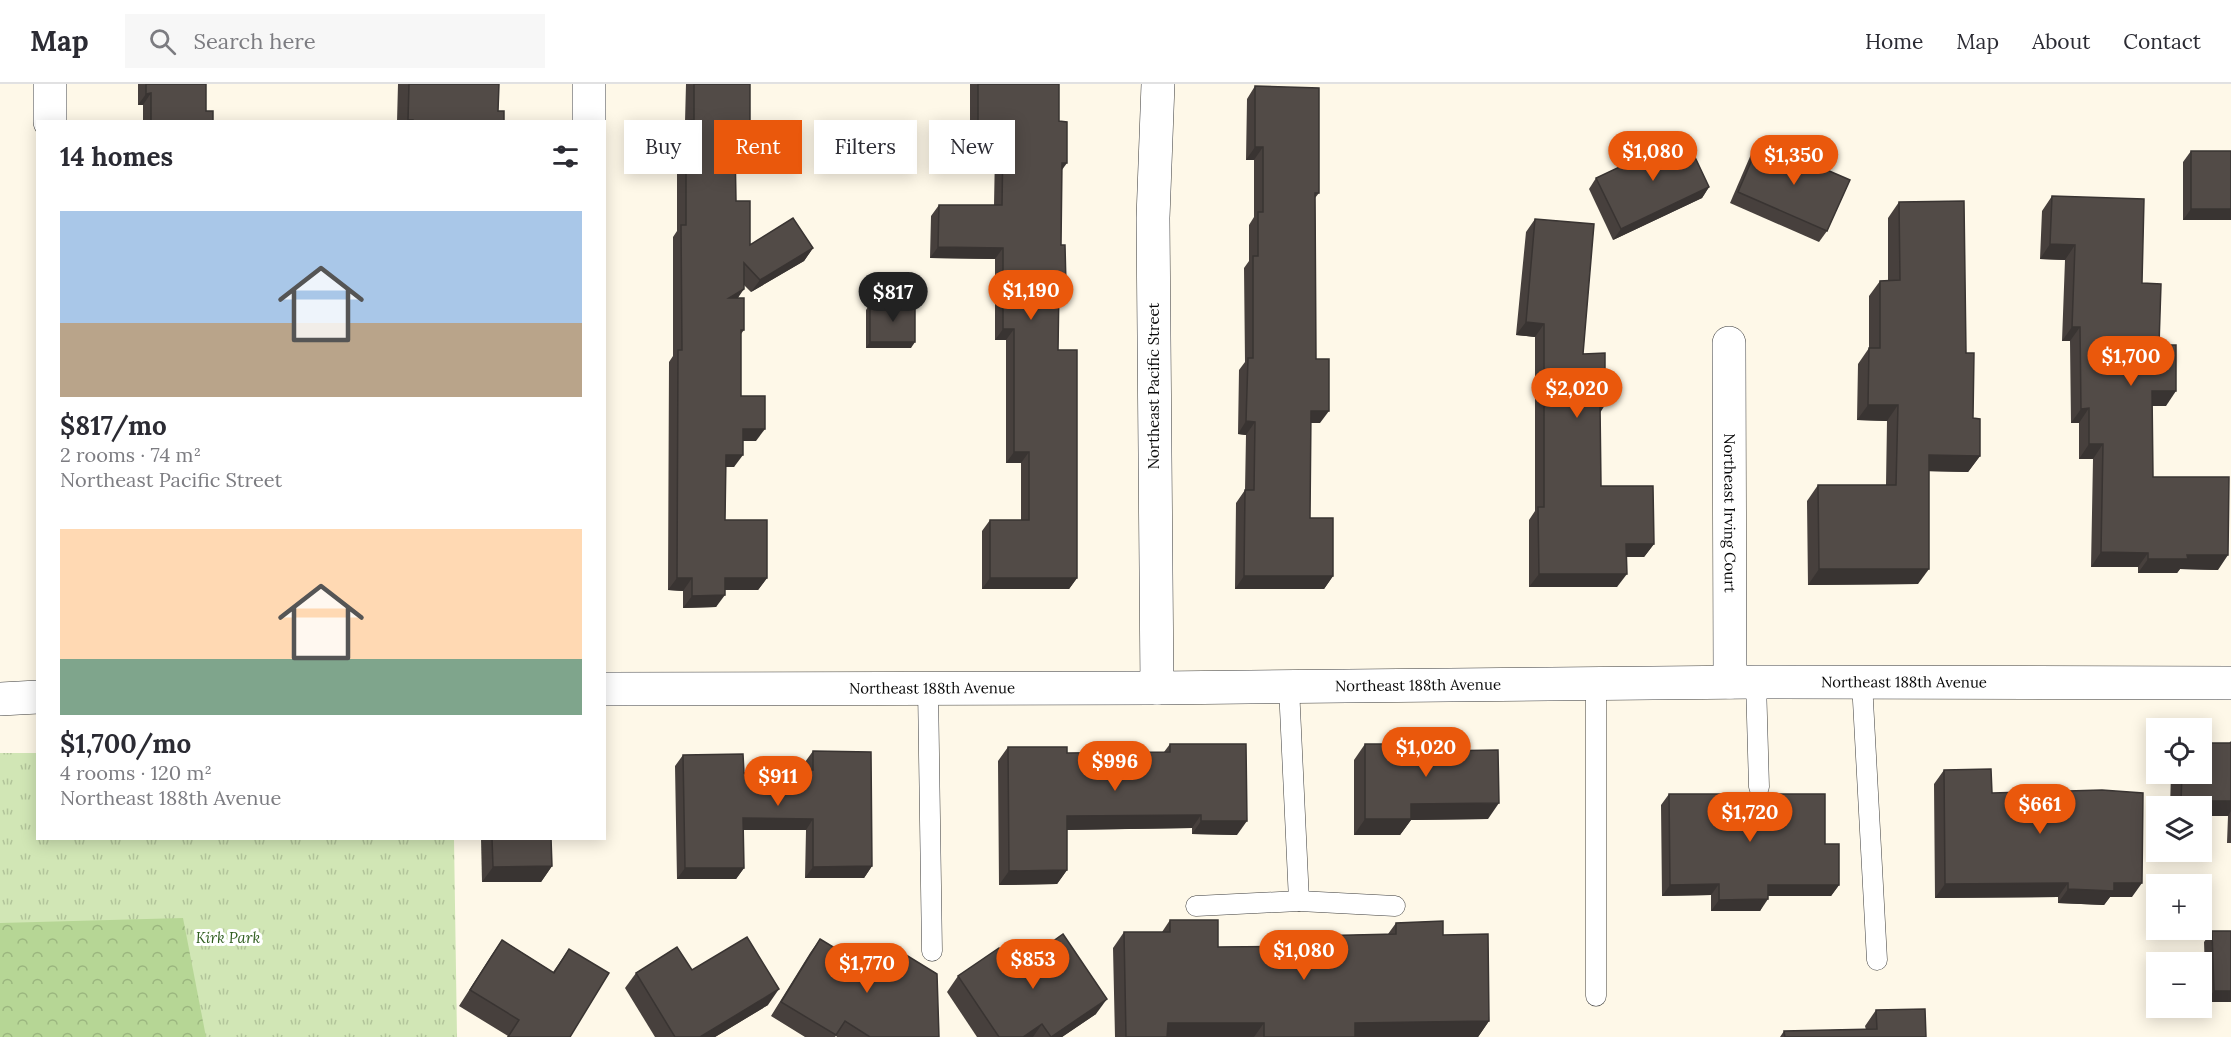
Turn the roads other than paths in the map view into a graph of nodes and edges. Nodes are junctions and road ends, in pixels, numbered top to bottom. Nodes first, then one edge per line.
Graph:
1 (51, 84) edge
2 (589, 84) edge
3 (1158, 84) edge
4 (50, 120) edge
5 (589, 120) edge
6 (1730, 343) dead end
7 (1743, 682) junction
8 (1862, 682) junction
9 (2231, 683) edge
10 (1596, 684) junction
11 (1289, 687) junction
12 (928, 688) junction
13 (1157, 688) junction
14 (606, 689) edge
15 (36, 697) edge
16 (0, 699) edge
17 (1759, 787) dead end
18 (1299, 901) junction
19 (1196, 906) dead end
20 (1395, 906) dead end
21 (932, 951) dead end
22 (1877, 960) dead end
23 (1596, 996) dead end

1 - 4 street
2 - 5 street
3 - 13 street, Northeast Pacific Street
6 - 7 street, Northeast Irving Court
7 - 8 street, Northeast 188th Avenue
7 - 10 street, Northeast 188th Avenue
7 - 17 lane
8 - 9 street, Northeast 188th Avenue
8 - 22 lane
10 - 11 street, Northeast 188th Avenue
10 - 23 lane
11 - 13 street, Northeast 188th Avenue
11 - 18 lane
12 - 13 street, Northeast 188th Avenue
12 - 14 street, Northeast 188th Avenue
12 - 21 lane
15 - 16 street
18 - 19 lane
18 - 20 lane

